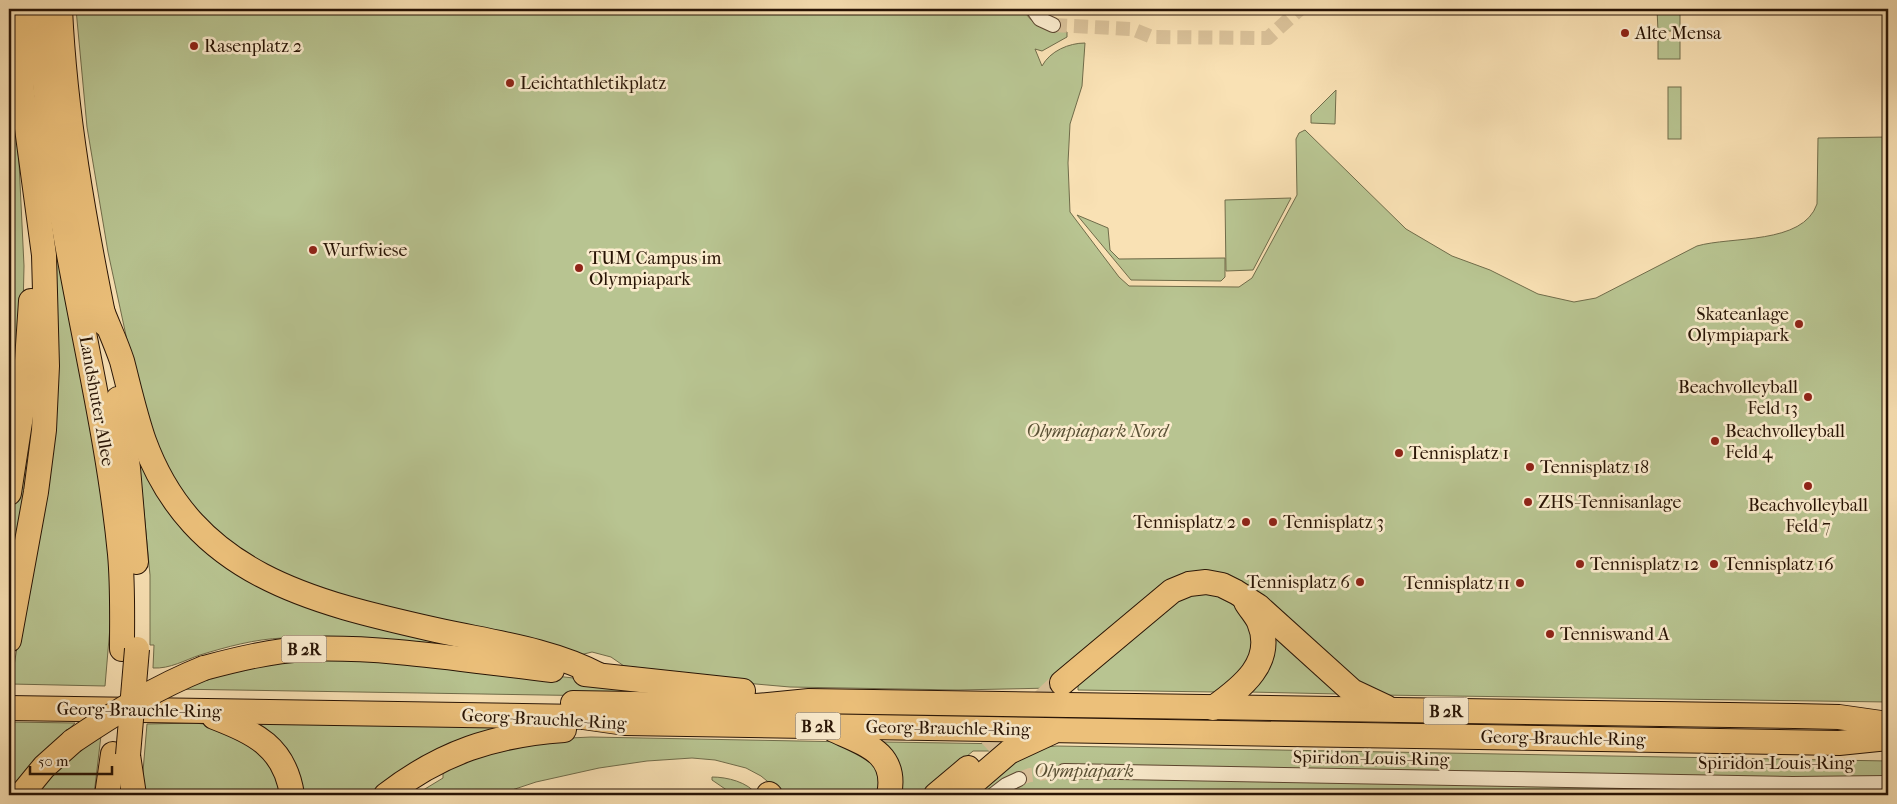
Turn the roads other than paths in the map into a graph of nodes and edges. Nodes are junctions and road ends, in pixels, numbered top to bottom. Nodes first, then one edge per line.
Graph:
1 (19, 9) edge
2 (39, 9) edge
3 (60, 9) edge
4 (1033, 9) edge
5 (1053, 25) tunnel mouth
6 (29, 157) junction
7 (102, 308) junction
8 (9, 493) edge
9 (1244, 598) junction
10 (9, 640) edge
11 (130, 649) junction
12 (599, 675) junction
13 (1062, 684) tunnel mouth
14 (9, 694) edge
15 (809, 701) junction
16 (9, 708) edge
17 (1212, 708) junction
18 (1394, 710) junction
19 (1888, 711) edge
20 (201, 712) junction
21 (1839, 717) junction
22 (625, 723) junction
23 (1888, 724) edge
24 (825, 726) junction
25 (1057, 730) junction
26 (1888, 738) edge
27 (1839, 743) junction
28 (1888, 750) edge
29 (989, 751) tunnel mouth
30 (121, 755) junction
31 (1064, 771) tunnel mouth
32 (1019, 779) tunnel mouth
33 (1888, 783) edge
34 (21, 795) edge
35 (107, 795) edge
36 (122, 795) edge
37 (134, 795) edge
38 (292, 795) edge
39 (386, 795) edge
40 (889, 795) edge
41 (936, 795) edge
42 (959, 795) edge
43 (993, 795) edge

1 - 6 highway
2 - 11 highway, Landshuter Allee
3 - 7 highway, Landshuter Allee
4 - 5 street
6 - 8 highway
6 - 10 highway
7 - 11 highway, Landshuter Allee
7 - 12 highway
9 - 13 highway
9 - 17 highway
9 - 18 highway
11 - 30 highway, Landshuter Allee, bridge
12 - 15 highway, B 2R
12 - 34 highway, B 2R, bridge
14 - 15 highway, Georg-Brauchle-Ring
15 - 17 highway, Georg-Brauchle-Ring / B 2R
16 - 20 highway, Georg-Brauchle-Ring
17 - 18 highway, Georg-Brauchle-Ring / B 2R
18 - 21 highway, Georg-Brauchle-Ring / B 2R
19 - 21 highway
20 - 22 highway, Georg-Brauchle-Ring
20 - 38 highway
21 - 23 highway, Georg-Brauchle-Ring / B 2R
22 - 24 highway, Georg-Brauchle-Ring / B 2R
22 - 39 highway, B 2R
24 - 25 highway, Georg-Brauchle-Ring / B 2R
24 - 40 highway
25 - 27 highway, Georg-Brauchle-Ring / B 2R
25 - 42 highway
26 - 27 highway, Georg-Brauchle-Ring / B 2R
27 - 28 highway
29 - 41 highway
30 - 35 highway, Landshuter Allee
30 - 36 highway, Landshuter Allee
30 - 37 highway
31 - 33 street, Spiridon-Louis-Ring
32 - 43 street

